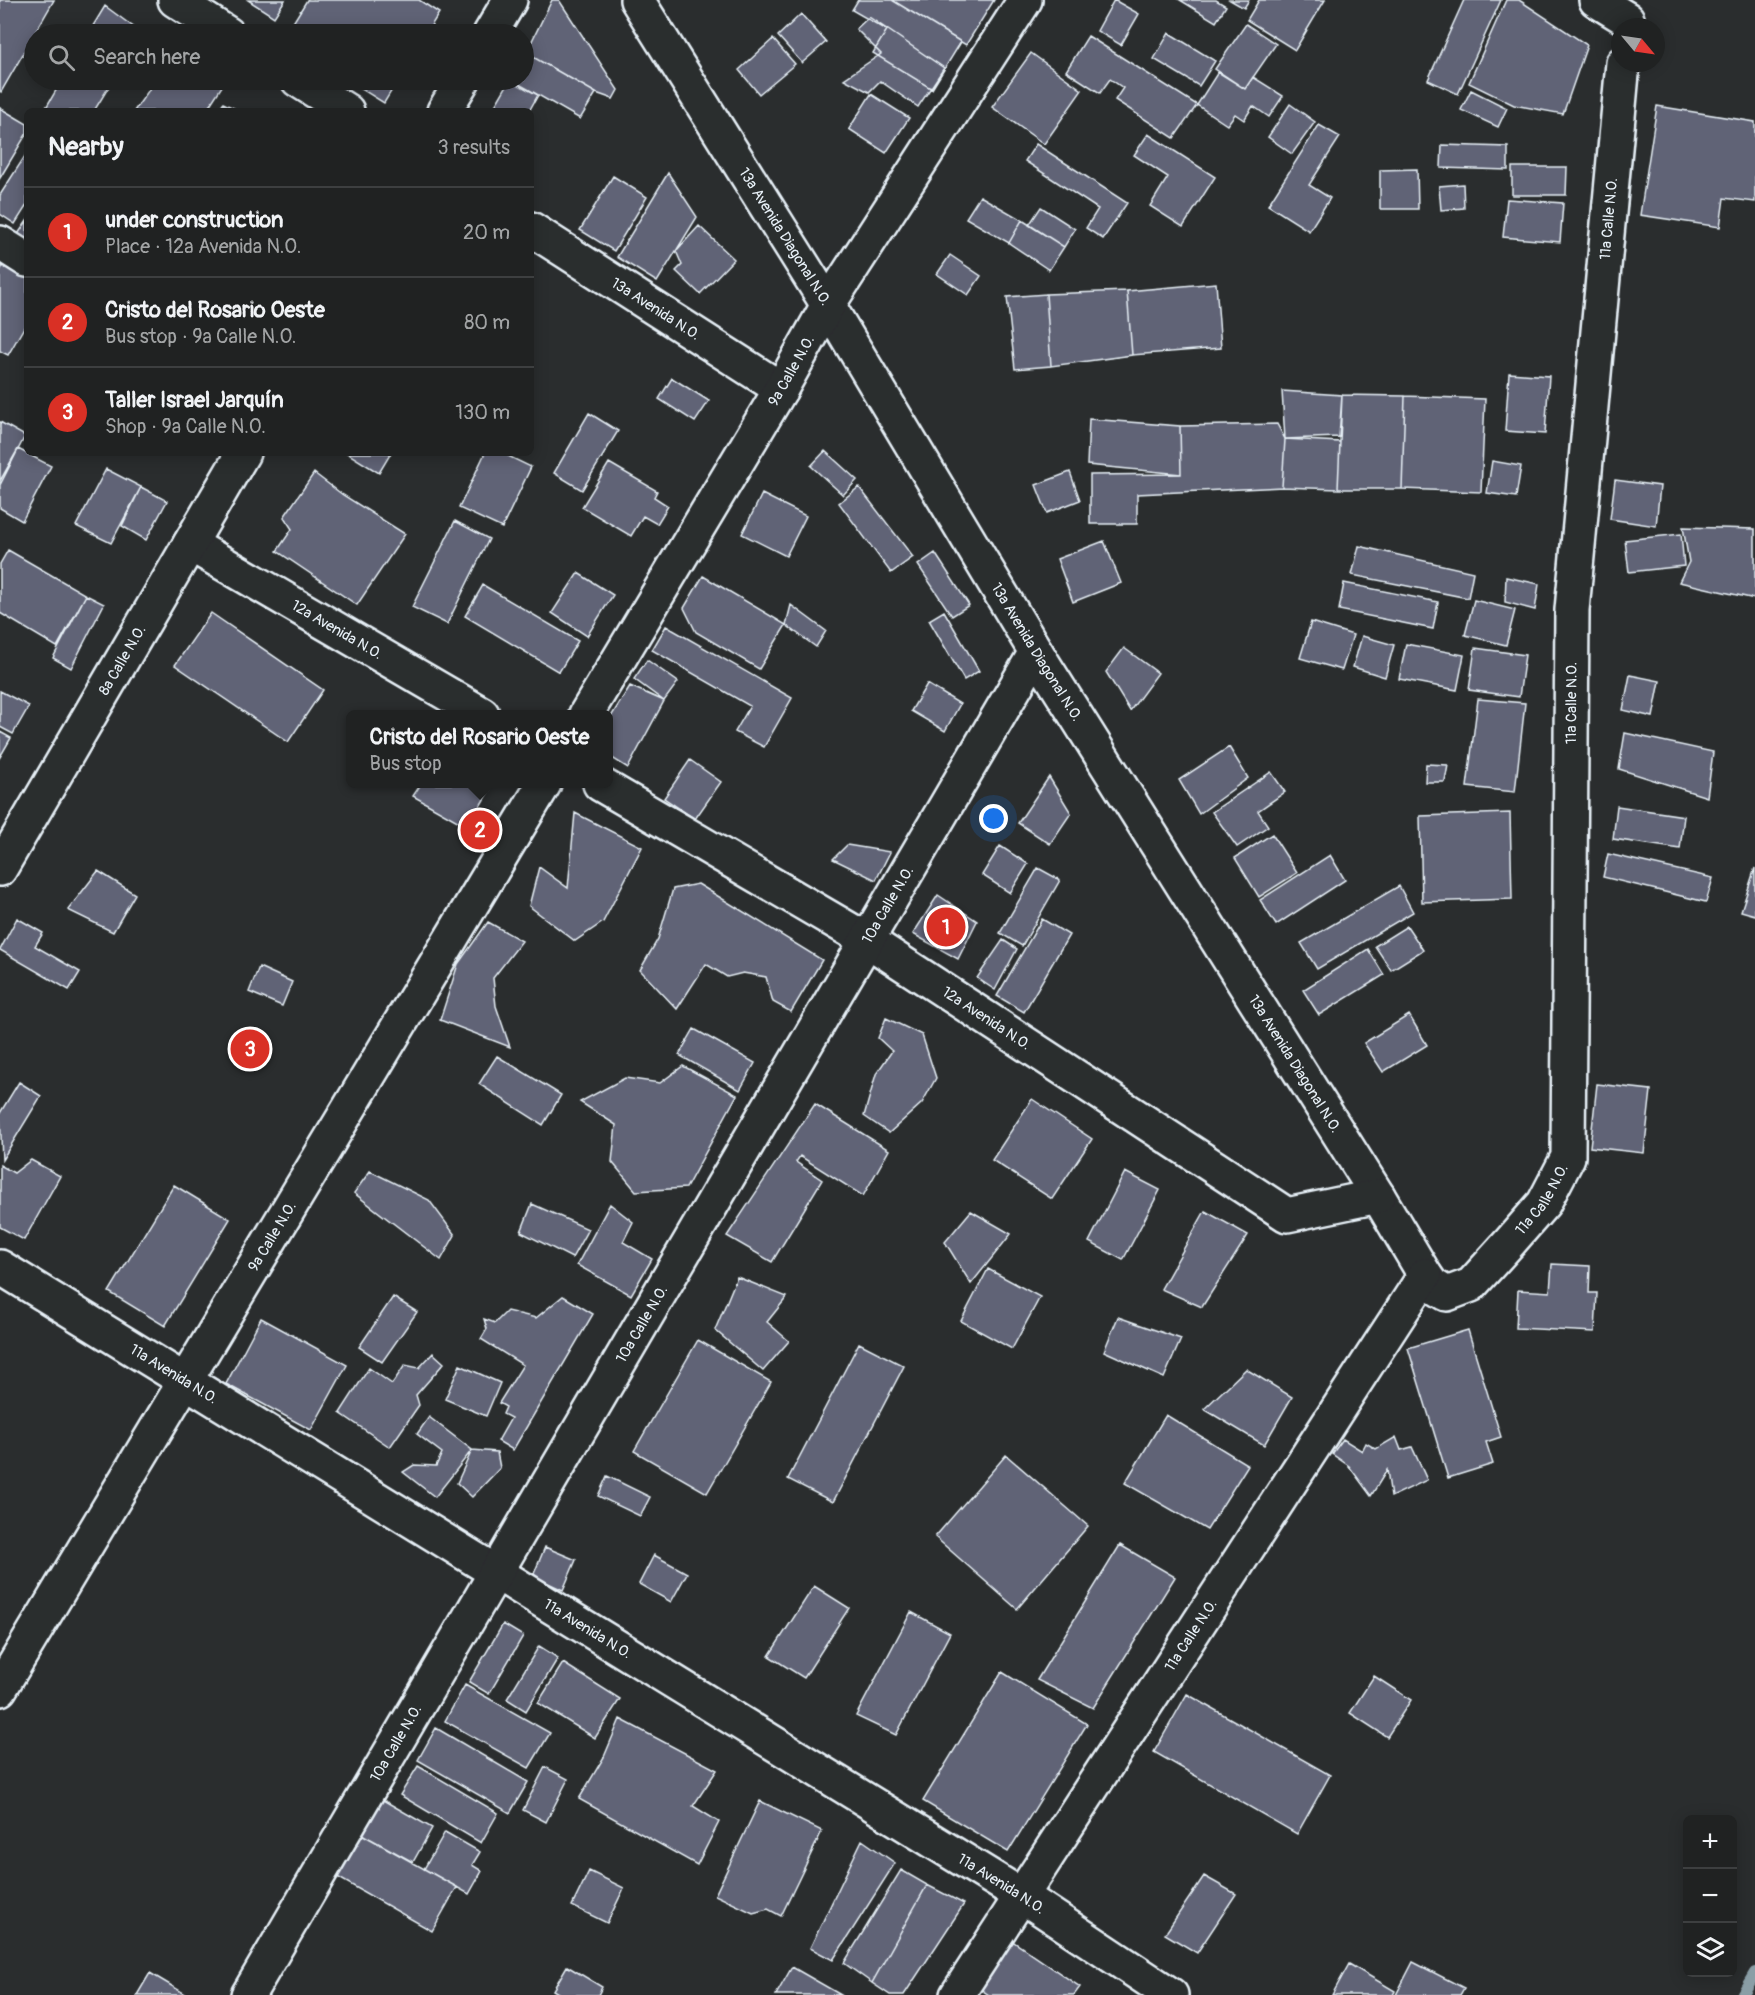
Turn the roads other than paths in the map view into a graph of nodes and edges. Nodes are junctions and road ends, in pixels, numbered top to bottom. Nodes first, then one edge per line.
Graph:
1 (175, 0) edge
2 (510, 0) edge
3 (637, 0) edge
4 (1025, 0) edge
5 (1596, 0) edge
6 (1628, 15) edge
7 (212, 24) edge
8 (496, 24) edge
9 (1622, 72) edge
10 (314, 90) edge
11 (457, 90) edge
12 (342, 108) edge
13 (446, 108) edge
14 (534, 231) edge
15 (0, 243) edge
16 (24, 258) edge
17 (828, 305) junction
18 (781, 389) junction
19 (241, 456) edge
20 (190, 544) junction
21 (1036, 652) junction
22 (475, 710) edge
23 (588, 710) edge
24 (541, 788) edge
25 (609, 788) edge
26 (0, 869) edge
27 (867, 940) junction
28 (1378, 1196) junction
29 (0, 1267) edge
30 (1436, 1284) junction
31 (186, 1380) junction
32 (496, 1572) junction
33 (0, 1689) edge
34 (1022, 1896) junction
35 (248, 1995) edge
36 (957, 1995) edge
37 (1171, 1995) edge

1 - 7 street
2 - 8 street
3 - 17 street, 13a Avenida Diagonal N.O.
4 - 17 street, 9a Calle N.O.
5 - 6 street
9 - 30 street, 11a Calle N.O.
10 - 12 street
11 - 13 street
14 - 18 street, 13a Avenida N.O.
15 - 16 street
17 - 18 street, 9a Calle N.O.
17 - 21 street, 13a Avenida Diagonal N.O.
18 - 23 street, 9a Calle N.O.
19 - 20 street, 8a Calle N.O.
20 - 22 street, 12a Avenida N.O.
20 - 26 street, 8a Calle N.O.
21 - 27 street, 10a Calle N.O.
21 - 28 street, 13a Avenida Diagonal N.O.
24 - 31 street, 9a Calle N.O.
25 - 27 street, 12a Avenida N.O.
27 - 28 street, 12a Avenida N.O.
27 - 32 street, 10a Calle N.O.
28 - 30 street, 13a Avenida Diagonal N.O.
29 - 31 street, 11a Avenida N.O.
30 - 34 street, 11a Calle N.O.
31 - 32 street, 11a Avenida N.O.
31 - 33 street, 9a Calle N.O.
32 - 34 street, 11a Avenida N.O.
32 - 35 street, 10a Calle N.O.
34 - 36 street, 11a Calle N.O.
34 - 37 street, 11a Avenida N.O.

